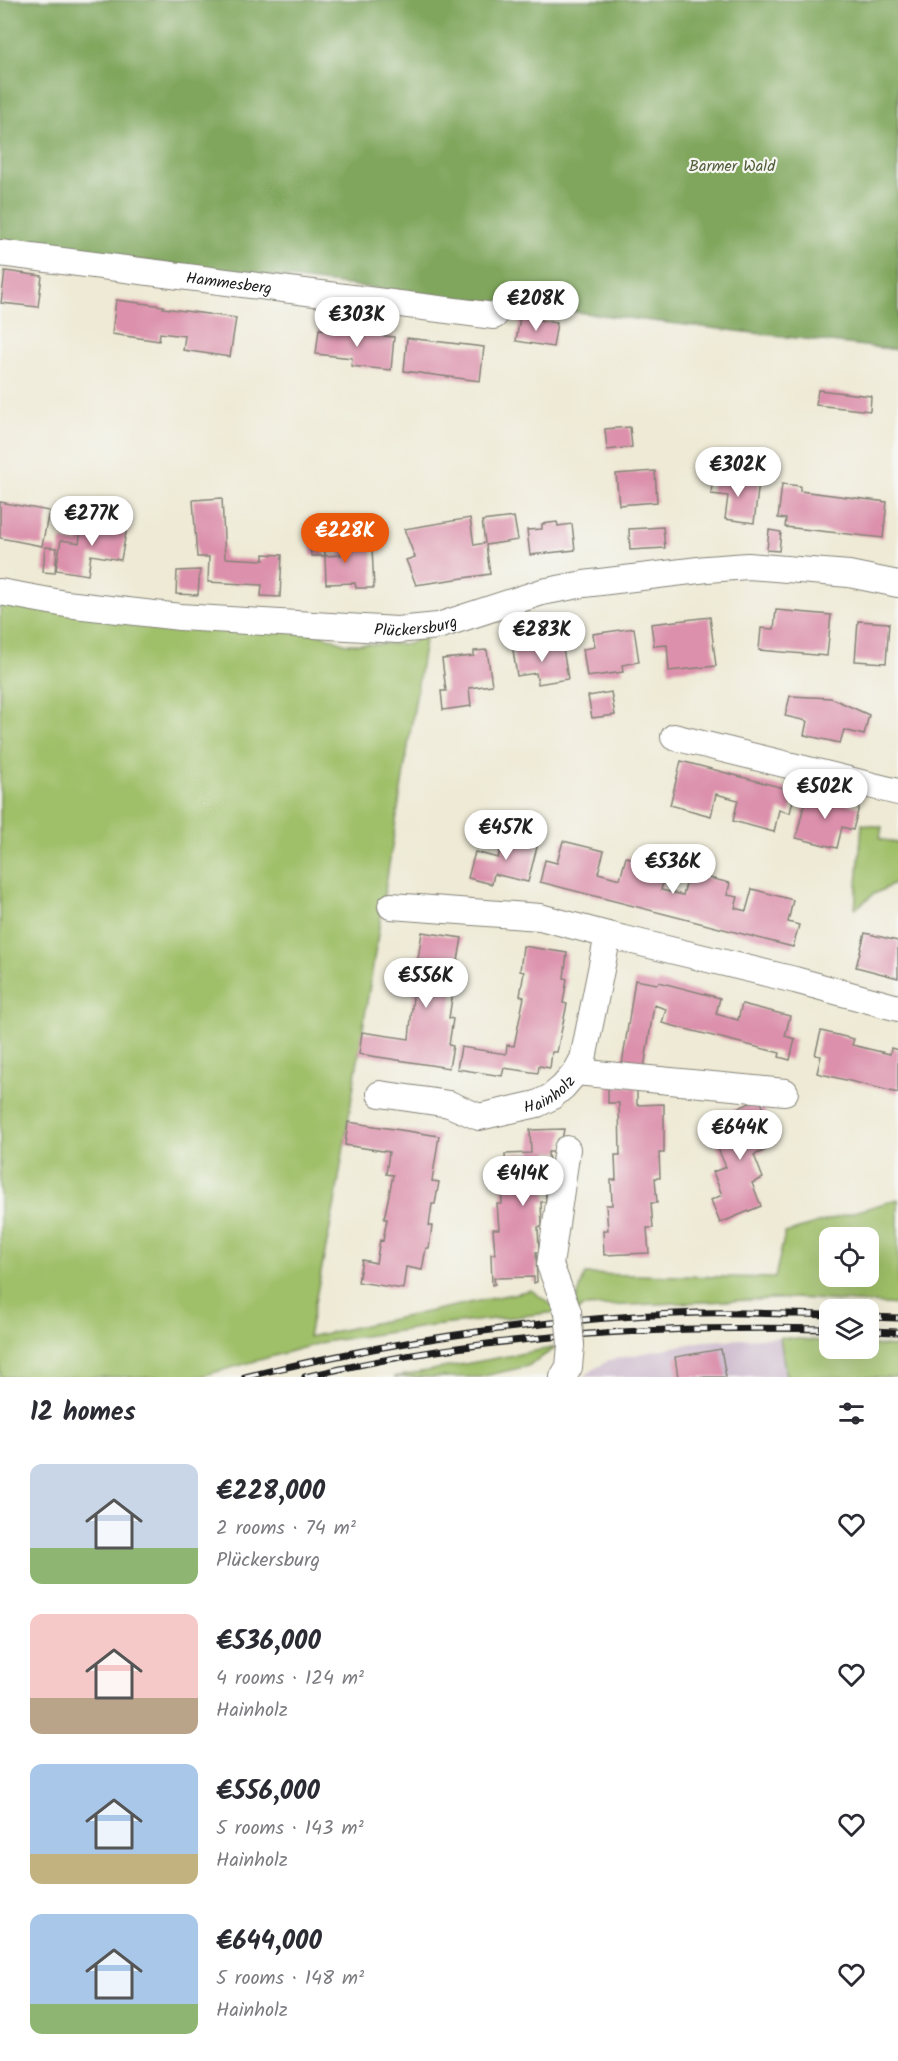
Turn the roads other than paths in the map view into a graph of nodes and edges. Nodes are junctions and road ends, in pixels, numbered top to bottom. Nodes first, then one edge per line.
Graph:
1 (0, 253) edge
2 (494, 316) dead end
3 (898, 584) edge
4 (0, 592) edge
5 (674, 736) dead end
6 (898, 792) edge
7 (391, 906) dead end
8 (608, 935) junction
9 (898, 1008) edge
10 (576, 1072) junction
11 (785, 1092) dead end
12 (380, 1094) dead end
13 (567, 1149) dead end
14 (563, 1377) edge

1 - 2 street, Hammesberg
3 - 4 street, Plückersburg
5 - 6 street
7 - 8 street
8 - 9 street
8 - 10 street, Hainholz
10 - 11 street
10 - 12 street, Hainholz
13 - 14 street, bridge

